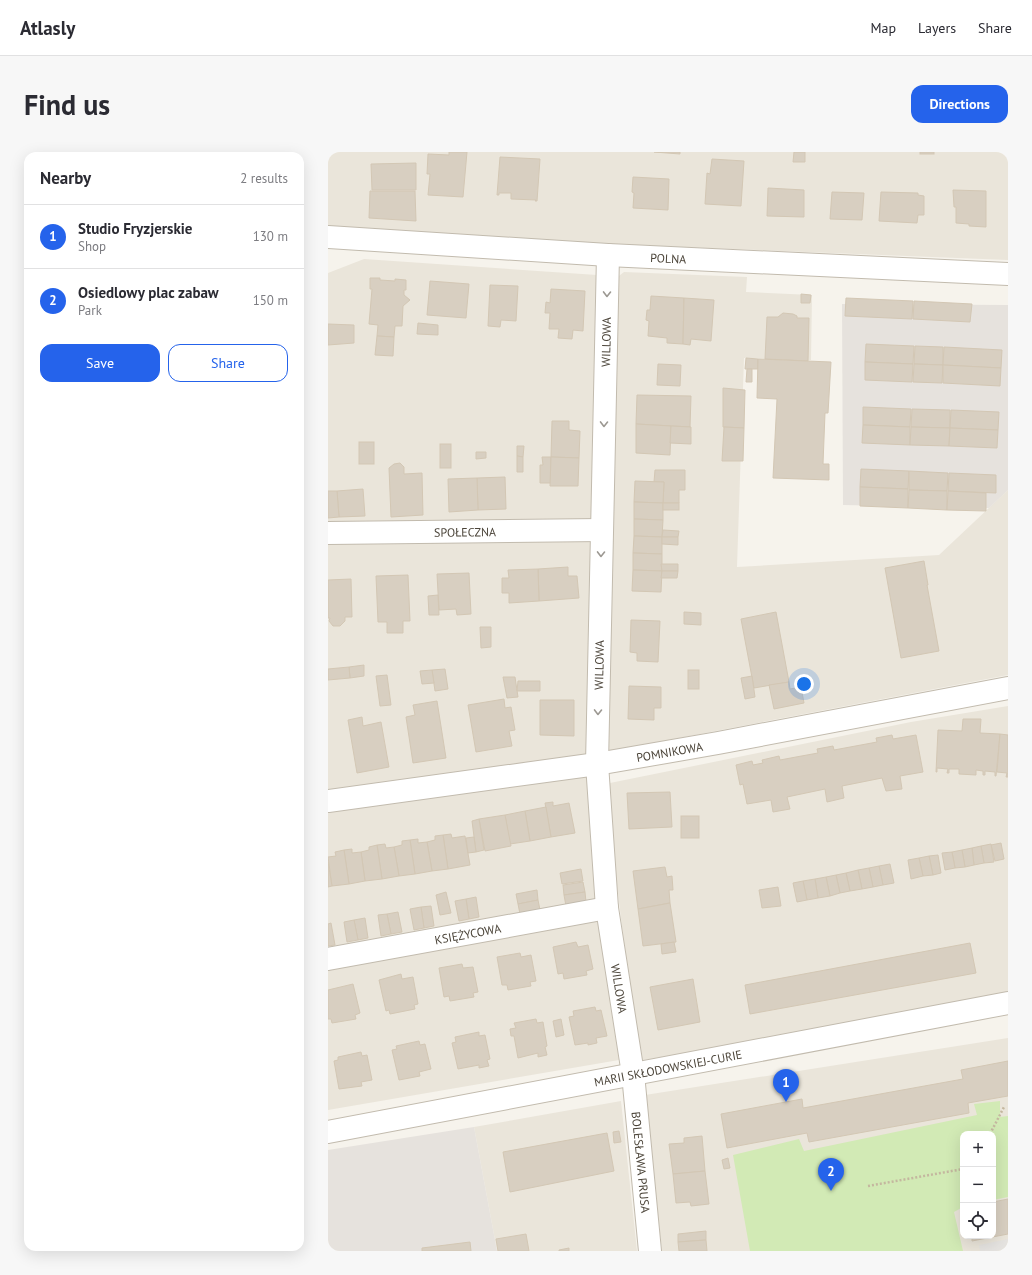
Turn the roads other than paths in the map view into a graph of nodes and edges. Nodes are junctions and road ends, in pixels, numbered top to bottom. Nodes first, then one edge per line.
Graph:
1 (328, 237) edge
2 (608, 255) junction
3 (1008, 274) edge
4 (602, 530) junction
5 (328, 533) edge
6 (1008, 688) edge
7 (597, 764) junction
8 (328, 801) edge
9 (607, 908) junction
10 (328, 959) edge
11 (1008, 1003) edge
12 (633, 1074) junction
13 (328, 1132) edge
14 (650, 1251) edge

1 - 2 street, POLNA
2 - 3 street, POLNA
2 -> 4 street, WILLOWA
4 - 5 street, SPOŁECZNA
4 -> 7 street, WILLOWA
6 - 7 street, POMNIKOWA
7 - 8 street, POMNIKOWA
7 - 9 street, WILLOWA
9 - 10 street, KSIĘŻYCOWA
9 - 12 street, WILLOWA
11 - 12 street, MARII SKŁODOWSKIEJ-CURIE
12 - 13 street, MARII SKŁODOWSKIEJ-CURIE
12 - 14 street, BOLESŁAWA PRUSA

